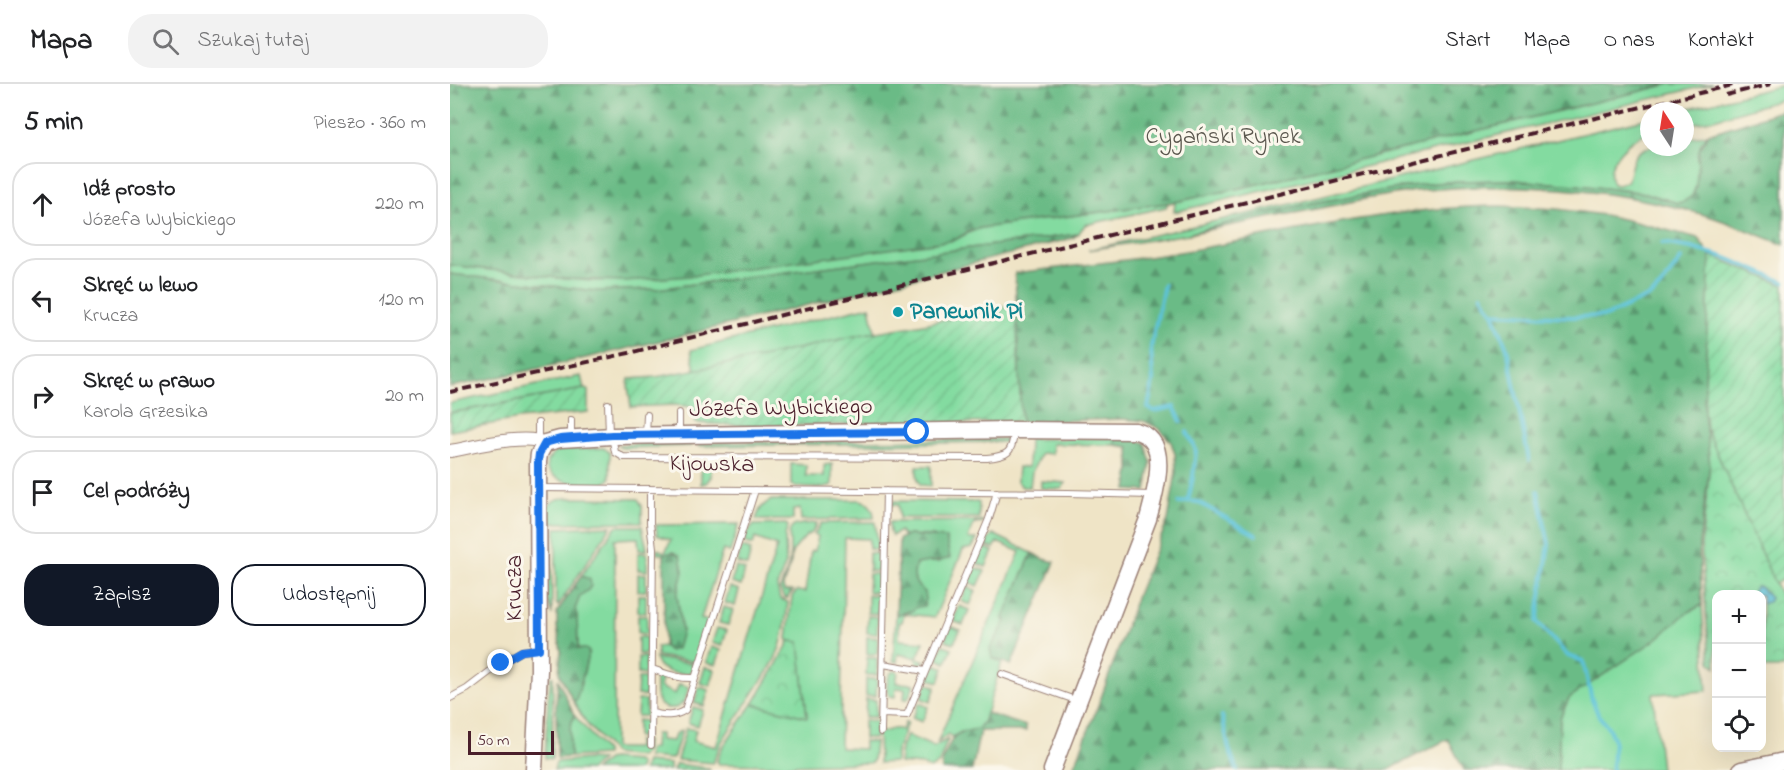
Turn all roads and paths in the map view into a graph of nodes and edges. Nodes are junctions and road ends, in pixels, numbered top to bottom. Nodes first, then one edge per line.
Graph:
1 (608, 404) dead end
2 (679, 413) dead end
3 (647, 415) dead end
4 (571, 420) dead end
5 (538, 423) dead end
6 (1014, 430) junction
7 (646, 435) junction
8 (679, 435) junction
9 (611, 436) junction
10 (571, 438) junction
11 (541, 442) junction
12 (450, 451) edge
13 (538, 488) junction
14 (650, 489) junction
15 (755, 490) junction
16 (885, 491) junction
17 (997, 492) junction
18 (1154, 496) junction
19 (539, 649) junction
20 (883, 664) junction
21 (652, 669) junction
22 (925, 671) junction
23 (1002, 674) dead end
24 (695, 678) junction
25 (450, 698) edge
26 (1078, 701) junction
27 (652, 713) junction
28 (882, 714) junction
29 (881, 732) dead end
30 (651, 745) dead end
31 (1784, 761) edge
32 (534, 770) edge
33 (1052, 770) edge
34 (1741, 770) edge

1 - 9 lane
2 - 8 lane
3 - 7 lane
4 - 10 lane
5 - 11 lane
6 - 8 street, Józefa Wybickiego
6 - 9 lane
6 - 18 street, Józefa Wybickiego
7 - 8 street, Józefa Wybickiego
7 - 9 street, Józefa Wybickiego
9 - 10 street, Józefa Wybickiego
10 - 11 street, Józefa Wybickiego
11 - 12 street, Józefa Wybickiego
11 - 13 street, Krucza
13 - 14 lane, Kijowska
13 - 19 street, Krucza
14 - 15 lane, Kijowska
14 - 21 lane
15 - 16 lane, Kijowska
15 - 24 lane
16 - 17 lane, Kijowska
16 - 20 lane
17 - 18 lane, Kijowska
17 - 22 lane
18 - 26 street
19 - 25 lane
19 - 32 street, Krucza
20 - 22 lane
20 - 28 lane
21 - 24 lane
21 - 27 lane
22 - 28 lane
23 - 26 lane
24 - 27 lane
26 - 33 street
27 - 30 lane
28 - 29 lane
31 - 34 street

